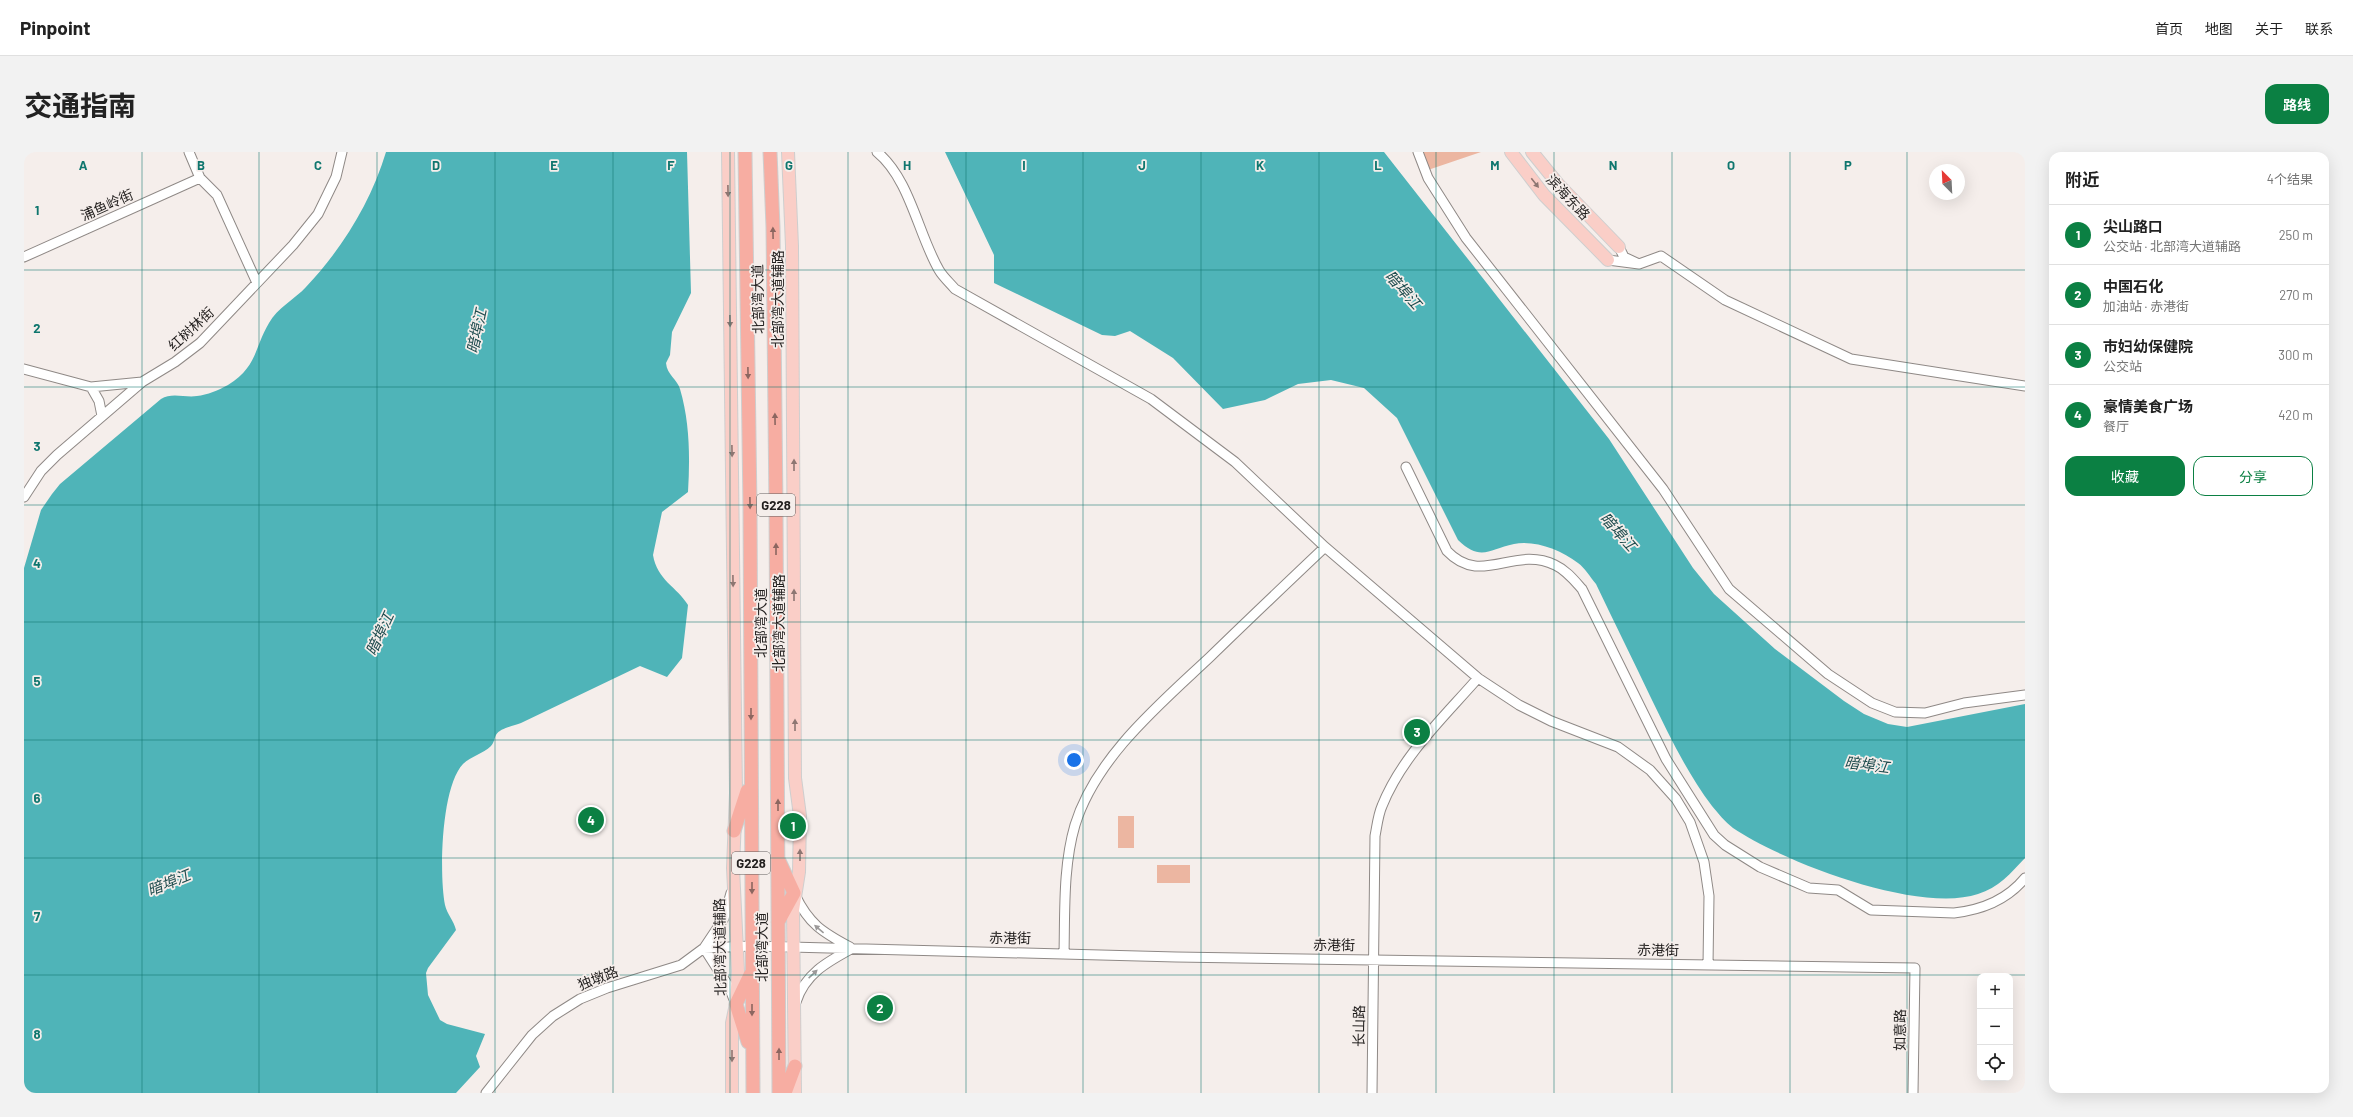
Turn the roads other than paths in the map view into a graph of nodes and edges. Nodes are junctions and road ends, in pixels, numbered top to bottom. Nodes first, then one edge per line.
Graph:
1 (189, 152) edge
2 (342, 152) edge
3 (728, 152) edge
4 (745, 152) edge
5 (770, 152) edge
6 (788, 152) edge
7 (878, 152) edge
8 (1418, 152) edge
9 (1511, 152) edge
10 (1532, 152) edge
11 (200, 178) junction
12 (1619, 246) joint
13 (24, 257) edge
14 (1608, 260) joint
15 (1638, 264) junction
16 (257, 283) junction
17 (24, 369) edge
18 (142, 382) junction
19 (2025, 386) edge
20 (91, 387) junction
21 (102, 416) junction
22 (1406, 467) dead end
23 (24, 497) edge
24 (1325, 546) junction
25 (1478, 678) junction
26 (2025, 695) edge
27 (751, 780) junction
28 (734, 831) junction
29 (778, 858) junction
30 (733, 868) junction
31 (2025, 878) edge
32 (794, 893) junction
33 (778, 922) junction
34 (738, 946) junction
35 (752, 946) junction
36 (778, 946) junction
37 (794, 947) junction
38 (704, 948) junction
39 (852, 948) junction
40 (1064, 954) junction
41 (1374, 960) junction
42 (1708, 965) junction
43 (1915, 968) joint
44 (752, 971) junction
45 (736, 1004) junction
46 (795, 1008) junction
47 (752, 1054) junction
48 (795, 1066) junction
49 (486, 1093) edge
50 (732, 1093) edge
51 (752, 1093) edge
52 (779, 1093) edge
53 (786, 1093) edge
54 (795, 1093) edge
55 (1372, 1093) edge
56 (1913, 1093) edge

1 - 11 street
2 - 16 street, 红树林街
3 -> 28 main road, 北部湾大道辅路
4 -> 27 highway, 北部湾大道 / G228
29 -> 5 highway, 北部湾大道 / G228
32 -> 6 main road, 北部湾大道辅路
7 - 24 street
8 - 26 street
9 -> 14 main road, 滨海东路
10 - 12 main road, 滨海东路
11 - 13 street, 浦鱼岭街
11 - 16 street
12 - 15 street
14 - 15 street
15 - 19 street
16 - 18 street, 红树林街
17 - 20 street
18 - 20 street
18 - 21 street, 红树林街
20 - 21 street
21 - 23 street, 红树林街
22 - 31 street
24 - 25 street
24 - 40 street
25 - 41 street, 长山路
25 - 42 street
27 - 28 highway
27 -> 35 highway, 北部湾大道 / G228
28 - 30 main road, 北部湾大道辅路
29 - 32 highway
29 - 33 highway, 北部湾大道 / G228
30 - 34 main road, 北部湾大道辅路
30 - 38 street
32 - 33 highway
32 - 37 main road, 北部湾大道辅路
39 -> 32 street
33 - 36 highway, 北部湾大道 / G228
34 - 35 street
34 - 38 street
34 - 45 main road, 北部湾大道辅路
35 - 36 street, 赤港街
35 - 44 highway, 北部湾大道 / G228
36 - 37 street, 赤港街
52 -> 36 highway, 北部湾大道 / G228
37 - 39 street, 赤港街
37 - 46 main road, 北部湾大道辅路
38 - 45 street
38 - 49 street, 独墩路
39 - 40 street, 赤港街
46 -> 39 street
40 - 41 street, 赤港街
41 - 42 street, 赤港街
41 - 55 street, 长山路
42 - 43 street, 赤港街
43 - 56 street, 如意路
44 - 45 highway
44 -> 47 highway, 北部湾大道 / G228
45 - 47 highway
45 -> 50 main road, 北部湾大道辅路
46 - 48 main road, 北部湾大道辅路
47 - 51 highway, 北部湾大道 / G228
48 - 53 highway
48 - 54 main road, 北部湾大道辅路

